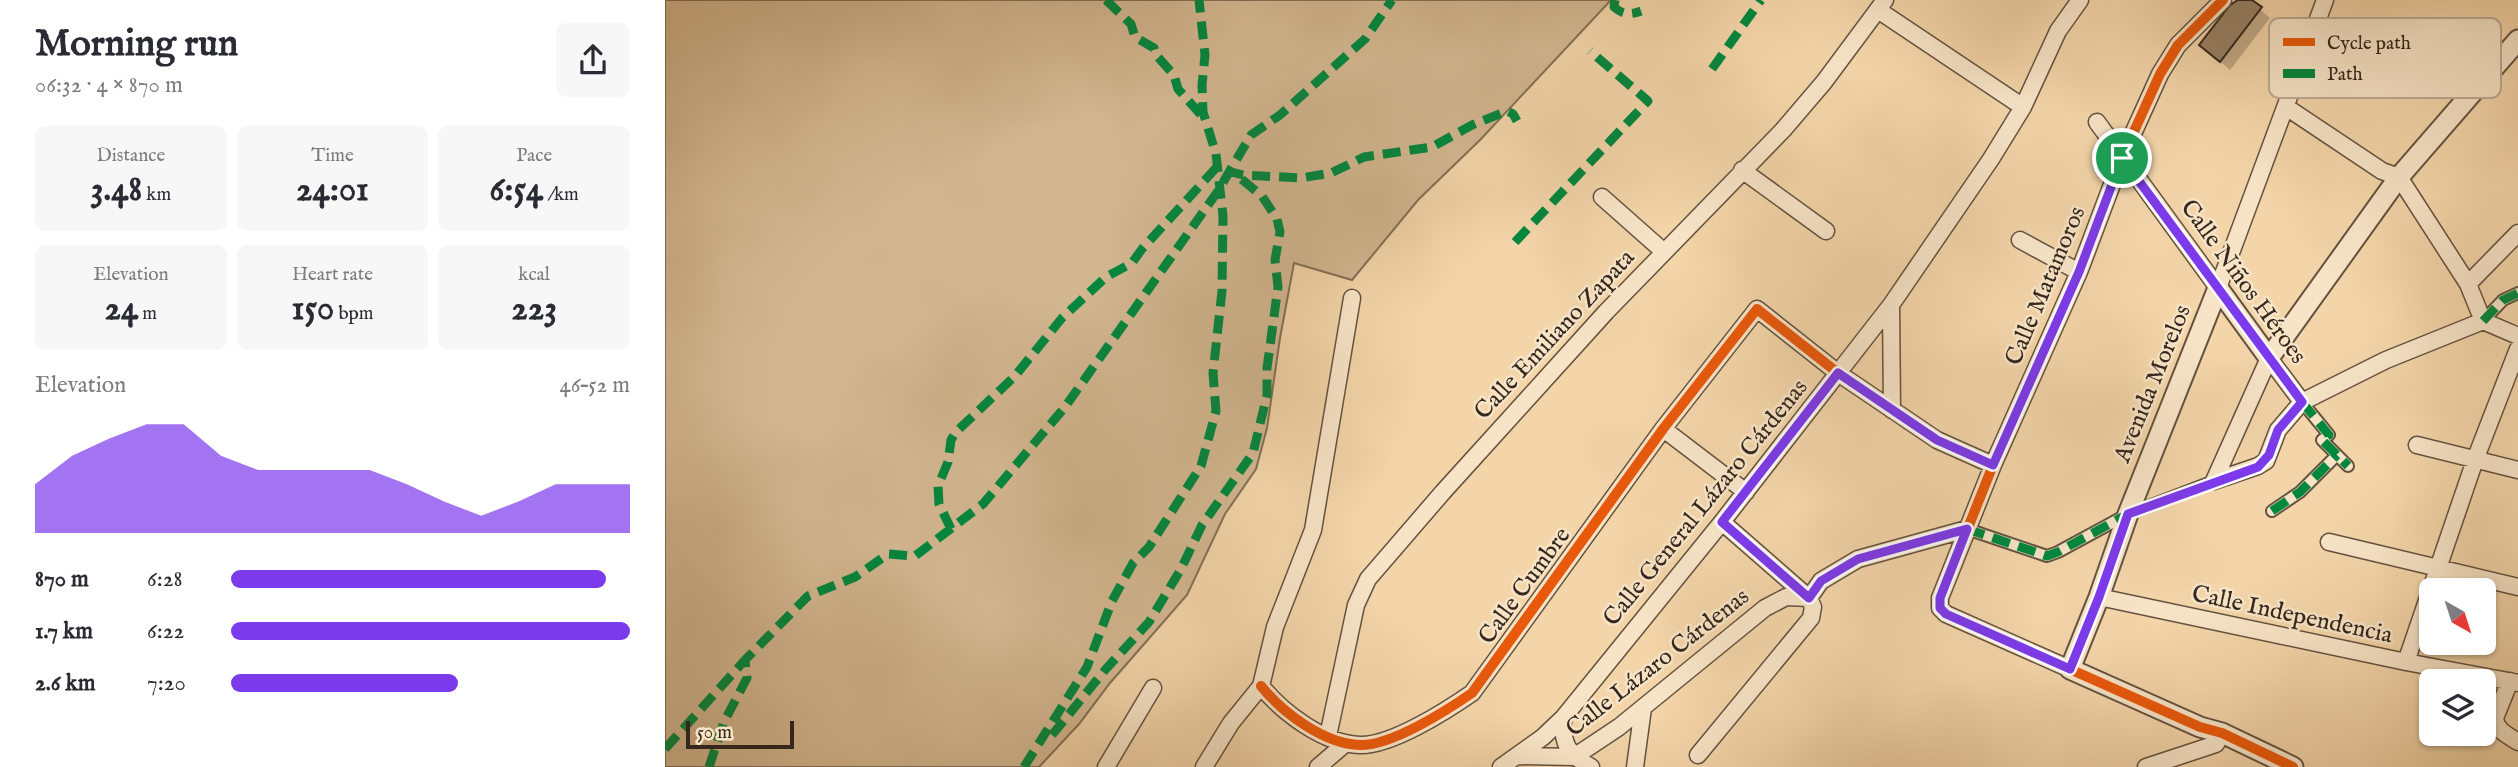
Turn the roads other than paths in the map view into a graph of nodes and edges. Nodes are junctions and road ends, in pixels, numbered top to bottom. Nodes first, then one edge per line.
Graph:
1 (2067, 0) edge
2 (2080, 0) edge
3 (2223, 0) edge
4 (2325, 0) edge
5 (1881, 5) edge
6 (2319, 18) edge
7 (2058, 31) junction
8 (2518, 40) edge
9 (2501, 60) edge
10 (2290, 98) edge
11 (2468, 98) edge
12 (2023, 107) junction
13 (2287, 107) junction
14 (2097, 122) dead end
15 (2122, 158) junction
16 (1742, 170) junction
17 (2399, 177) junction
18 (1602, 197) dead end
19 (1826, 231) dead end
20 (2518, 233) edge
21 (2020, 240) dead end
22 (1663, 251) junction
23 (2079, 272) junction
24 (2468, 284) junction
25 (2218, 288) junction
26 (2518, 293) edge
27 (1352, 298) dead end
28 (1891, 304) junction
29 (2483, 321) junction
30 (2518, 336) edge
31 (2518, 349) edge
32 (2269, 358) junction
33 (1838, 373) junction
34 (2302, 402) junction
35 (1892, 410) junction
36 (1671, 435) dead end
37 (2417, 445) dead end
38 (2337, 455) junction
39 (2475, 460) junction
40 (1993, 465) junction
41 (2348, 466) dead end
42 (2518, 470) edge
43 (2214, 481) junction
44 (1745, 492) junction
45 (2272, 511) dead end
46 (2128, 514) junction
47 (1722, 522) junction
48 (1967, 529) junction
49 (2329, 542) dead end
50 (2437, 568) junction
51 (2518, 586) edge
52 (2099, 597) junction
53 (1809, 598) junction
54 (2406, 662) junction
55 (2070, 669) junction
56 (2514, 682) edge
57 (1261, 686) junction
58 (1153, 688) dead end
59 (1643, 708) junction
60 (1563, 718) junction
61 (1328, 736) junction
62 (2219, 739) junction
63 (2518, 742) edge
64 (1346, 743) junction
65 (1698, 755) dead end
66 (1519, 756) junction
67 (1574, 757) junction
68 (1107, 767) edge
69 (1204, 767) edge
70 (1318, 767) edge
71 (1501, 767) edge
72 (1591, 767) edge
73 (1635, 767) edge
74 (2147, 767) edge
75 (2265, 767) edge
76 (2293, 767) edge

1 - 7 street
2 - 7 street, Calle General Lázaro Cárdenas
3 - 15 street, Calle Matamoros
4 - 6 street, Avenida Morelos
5 - 12 street
5 - 16 street, Calle Emiliano Zapata
7 - 12 street, Calle General Lázaro Cárdenas
8 - 9 street
10 - 13 street, Avenida Morelos
11 - 17 street
12 - 28 street, Calle General Lázaro Cárdenas
13 - 17 street
13 - 25 street, Avenida Morelos
14 - 15 street, Calle Niños Héroes
15 - 23 street, Calle Matamoros
15 - 25 street, Calle Niños Héroes
16 - 19 street
16 - 22 street, Calle Emiliano Zapata
17 - 24 street
17 - 32 street
18 - 22 street
20 - 24 street
21 - 23 street
22 - 61 street, Calle Emiliano Zapata
23 - 40 street, Calle Matamoros
24 - 29 street
25 - 32 street, Calle Niños Héroes
25 - 46 street, Avenida Morelos
26 - 29 street
27 - 57 street
28 - 33 street, Calle General Lázaro Cárdenas
28 - 35 street
29 - 30 street
29 - 34 street
31 - 39 street
32 - 34 street, Calle Niños Héroes
32 - 43 street
33 - 35 street
33 - 44 street, Calle General Lázaro Cárdenas
33 - 64 street, Calle Cumbre
34 - 38 street
34 - 43 street
35 - 40 street
36 - 44 street
37 - 39 street
38 - 41 street
38 - 45 street
39 - 42 street
39 - 50 street
40 - 48 street, Calle Matamoros
43 - 46 street
44 - 47 street, Calle General Lázaro Cárdenas
46 - 48 street
46 - 52 street, Avenida Morelos
47 - 53 street
47 - 60 street, Calle General Lázaro Cárdenas
48 - 53 street
48 - 55 street, Calle Matamoros
49 - 50 street
50 - 51 street
50 - 54 street
52 - 54 street, Calle Independencia
52 - 55 street, Avenida Morelos
53 - 59 street, Calle Lázaro Cárdenas
53 - 65 street
54 - 56 street, Calle Independencia
55 - 62 street
56 - 63 street
57 - 61 street, Calle Cumbre
57 - 69 street
58 - 68 street
59 - 67 street, Calle Lázaro Cárdenas
59 - 73 street
60 - 66 street, Calle General Lázaro Cárdenas
60 - 67 street
61 - 64 street, Calle Cumbre
62 - 74 street
62 - 75 street
62 - 76 street
64 - 70 street
66 - 67 street, Calle Lázaro Cárdenas
66 - 71 street, Calle General Lázaro Cárdenas
67 - 72 street

